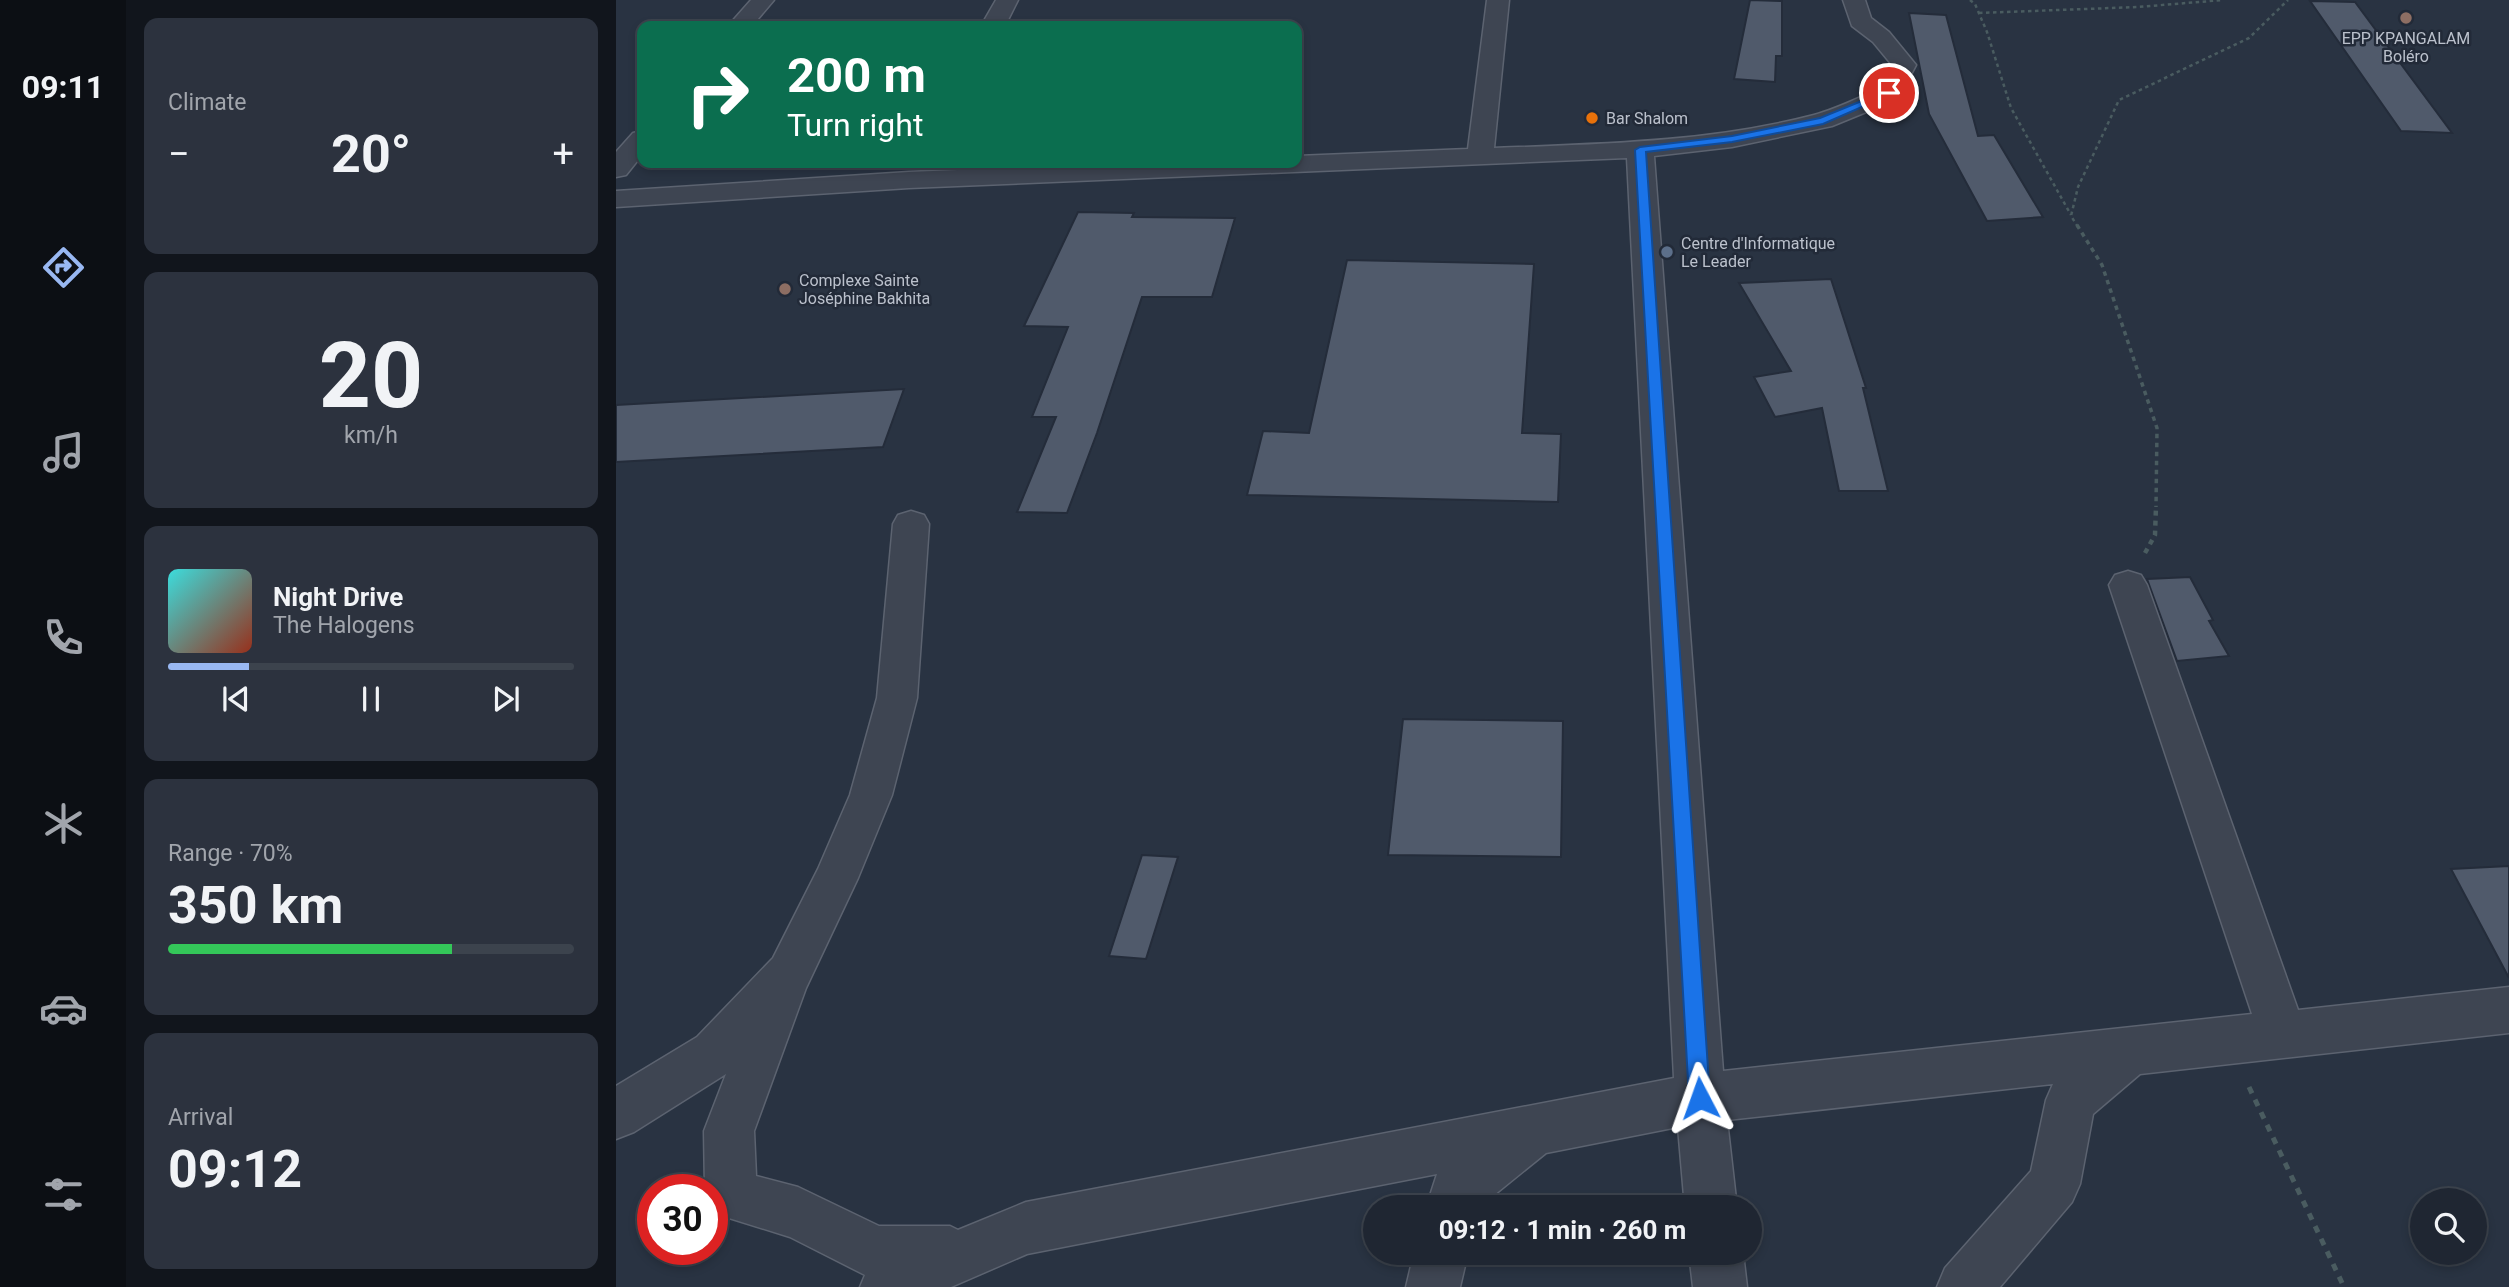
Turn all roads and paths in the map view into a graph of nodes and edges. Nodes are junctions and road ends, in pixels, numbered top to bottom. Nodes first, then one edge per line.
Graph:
1 (763, 0) edge
2 (1007, 0) edge
3 (1498, 0) edge
4 (1854, 0) edge
5 (1970, 0) edge
6 (2222, 0) edge
7 (2288, 0) edge
8 (1979, 13) junction
9 (744, 21) edge
10 (995, 21) edge
11 (637, 145) edge
12 (1640, 150) junction
13 (1480, 156) junction
14 (1302, 161) edge
15 (1056, 168) edge
16 (616, 169) edge
17 (914, 172) edge
18 (616, 199) edge
19 (2071, 216) junction
20 (911, 524) dead end
21 (2128, 585) joint
22 (789, 974) junction
23 (2509, 1010) edge
24 (2283, 1036) junction
25 (2228, 1042) junction
26 (2129, 1052) junction
27 (1700, 1098) junction
28 (616, 1114) edge
29 (1535, 1130) junction
30 (1455, 1195) edge
31 (1711, 1195) edge
32 (968, 1252) junction
33 (1438, 1265) edge
34 (1717, 1265) edge
35 (887, 1287) edge
36 (927, 1287) edge
37 (1433, 1287) edge
38 (1720, 1287) edge
39 (1964, 1287) edge
40 (2344, 1287) edge

1 - 9 street
2 - 10 street
3 - 13 street
4 - 12 street
5 - 8 path
6 - 8 path
7 - 19 path
8 - 19 path
11 - 16 street
12 - 13 street
12 - 27 street
13 - 14 street
15 - 17 street
17 - 18 street
19 - 21 path
20 - 22 street
21 - 24 street
22 - 28 street
22 - 32 street
23 - 24 street
24 - 25 street
25 - 26 street
25 - 40 path
26 - 27 street
26 - 39 street
27 - 29 street
27 - 31 street
29 - 30 street
29 - 32 street
32 - 35 street
32 - 36 street
33 - 37 street
34 - 38 street

